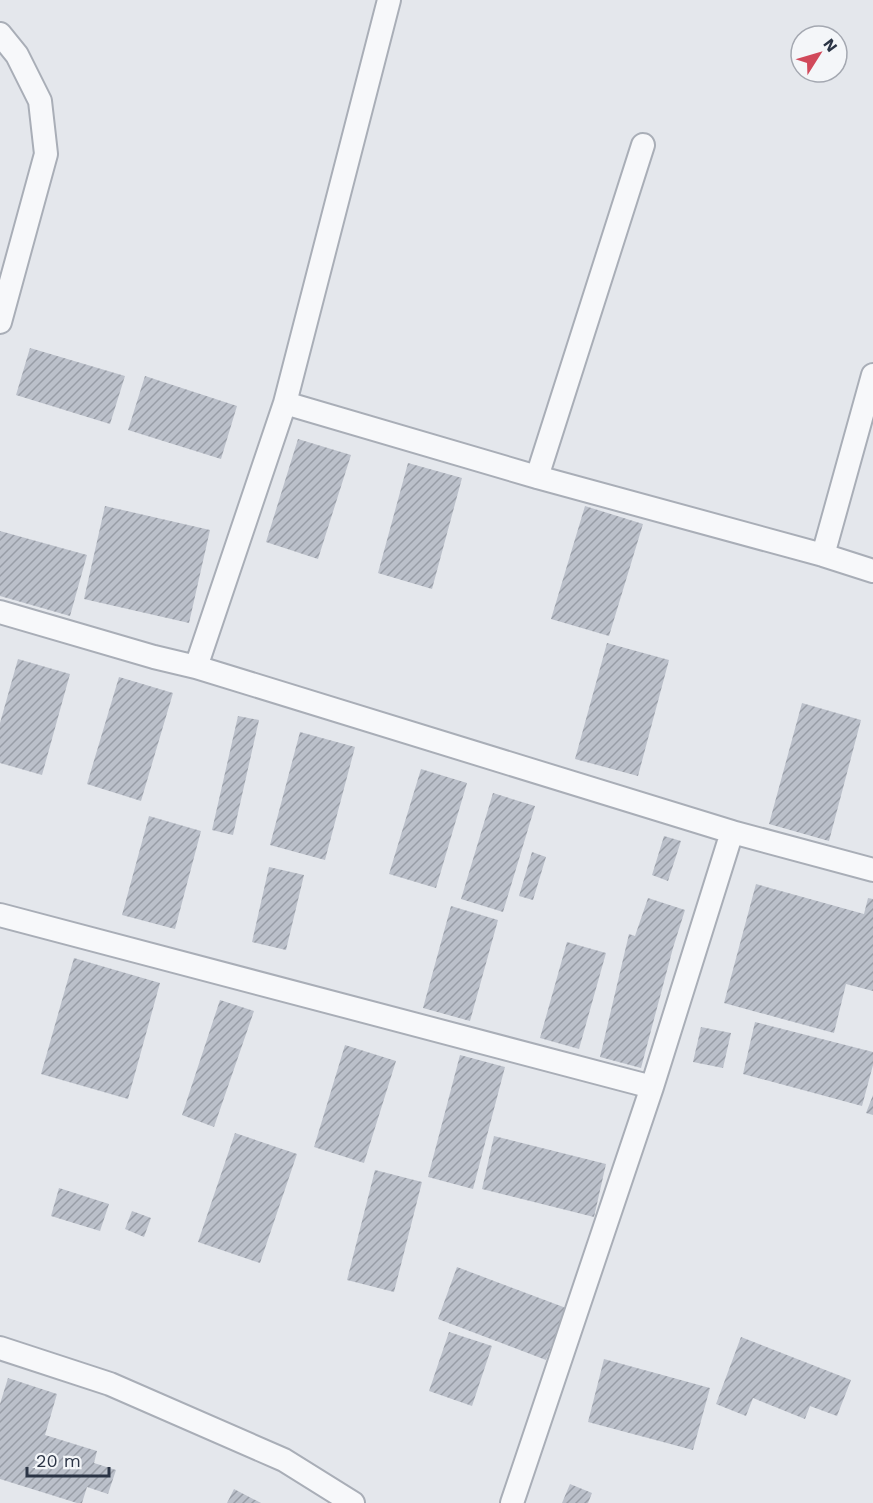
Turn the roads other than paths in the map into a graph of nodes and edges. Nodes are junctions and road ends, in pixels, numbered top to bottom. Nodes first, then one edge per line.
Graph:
1 (389, 0) edge
2 (0, 34) edge
3 (644, 145) dead end
4 (0, 322) edge
5 (873, 375) edge
6 (285, 402) junction
7 (537, 477) junction
8 (823, 555) junction
9 (873, 571) edge
10 (0, 612) edge
11 (196, 667) junction
12 (732, 832) junction
13 (873, 870) edge
14 (0, 915) edge
15 (652, 1087) junction
16 (0, 1348) edge
17 (353, 1503) edge
18 (512, 1503) edge

1 - 6 street
2 - 4 street
3 - 7 street
5 - 8 street
6 - 7 street
6 - 11 street
7 - 8 street
8 - 9 street
10 - 11 street
11 - 12 street
12 - 13 street
12 - 15 street
14 - 15 street
15 - 18 street
16 - 17 street

